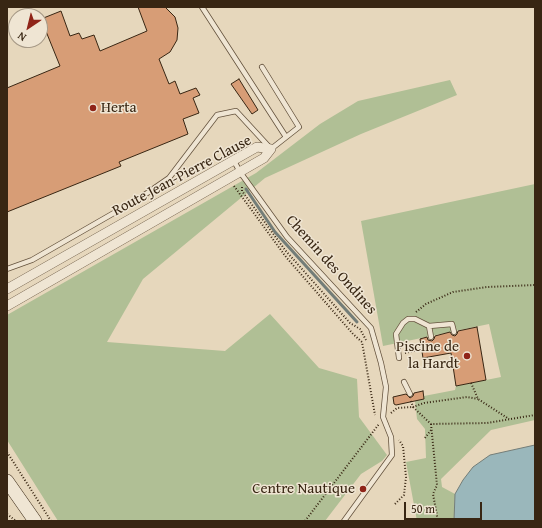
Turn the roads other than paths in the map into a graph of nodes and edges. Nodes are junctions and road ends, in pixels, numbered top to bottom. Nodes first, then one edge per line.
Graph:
1 (202, 7) edge
2 (262, 67) dead end
3 (286, 137) junction
4 (271, 149) junction
5 (234, 161) junction
6 (240, 172) junction
7 (7, 269) edge
8 (7, 289) edge
9 (7, 306) edge
10 (429, 326) junction
11 (454, 332) dead end
12 (431, 337) dead end
13 (400, 358) dead end
14 (404, 382) dead end
15 (410, 394) dead end
16 (8, 483) edge
17 (35, 521) edge
18 (344, 521) edge

1 - 3 lane
2 - 3 lane
3 - 4 lane
4 - 5 street, Route Jean-Pierre Clause
4 - 6 street, Route Jean-Pierre Clause
4 - 7 lane
5 - 6 lane, Chemin des Ondines
5 - 8 street, Route Jean-Pierre Clause
6 - 9 street, Route Jean-Pierre Clause
6 - 18 lane, Chemin des Ondines
10 - 11 lane
10 - 12 lane
10 - 13 lane
14 - 15 lane
16 - 17 main road

